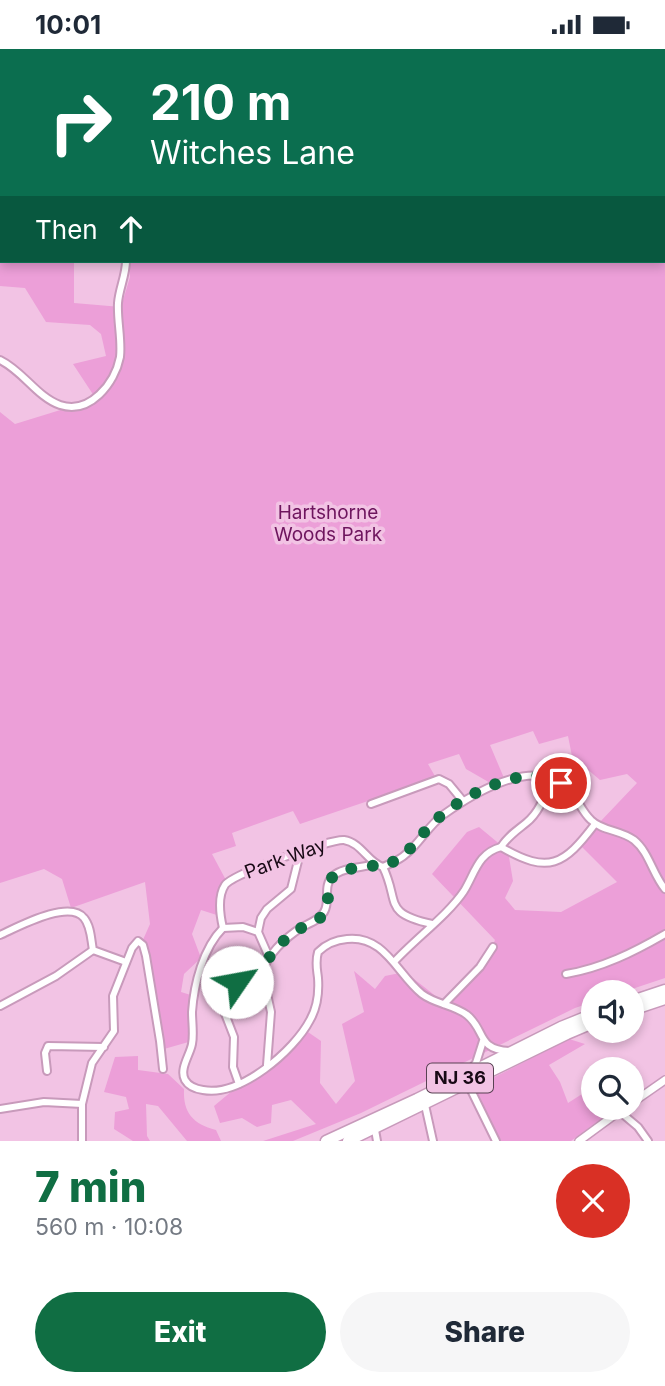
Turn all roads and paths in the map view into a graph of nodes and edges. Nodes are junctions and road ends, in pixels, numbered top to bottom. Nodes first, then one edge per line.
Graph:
1 (126, 263) edge
2 (0, 360) edge
3 (550, 778) junction
4 (463, 801) junction
5 (371, 804) dead end
6 (595, 824) junction
7 (501, 847) junction
8 (300, 853) junction
9 (374, 865) junction
10 (383, 867) junction
11 (665, 889) edge
12 (432, 924) junction
13 (223, 928) junction
14 (258, 932) junction
15 (665, 934) edge
16 (0, 935) edge
17 (93, 947) junction
18 (493, 947) dead end
19 (269, 957) junction
20 (126, 962) junction
21 (394, 962) junction
22 (262, 971) junction
23 (566, 974) dead end
24 (665, 989) edge
25 (644, 997) edge
26 (665, 999) edge
27 (444, 1004) junction
28 (0, 1006) edge
29 (644, 1006) edge
30 (581, 1020) edge
31 (581, 1028) edge
32 (483, 1041) junction
33 (104, 1047) junction
34 (513, 1051) junction
35 (267, 1066) junction
36 (163, 1069) dead end
37 (47, 1071) dead end
38 (467, 1080) junction
39 (665, 1080) edge
40 (239, 1084) junction
41 (644, 1095) edge
42 (82, 1104) junction
43 (425, 1105) junction
44 (0, 1109) edge
45 (608, 1120) edge
46 (631, 1120) edge
47 (374, 1129) junction
48 (82, 1141) edge
49 (326, 1141) edge
50 (348, 1141) edge
51 (377, 1141) edge
52 (433, 1141) edge
53 (496, 1141) edge
54 (579, 1141) edge
55 (648, 1141) edge

1 - 2 street
3 - 4 street
3 - 6 street
3 - 7 street
4 - 5 street
4 - 10 street
6 - 7 street
6 - 11 street
7 - 12 street
8 - 9 street, Park Way
8 - 13 street, Park Way
8 - 14 street
9 - 10 street, Park Way
9 - 19 street
10 - 12 street
12 - 21 street
13 - 14 street
13 - 40 street
14 - 19 street
15 - 23 street
16 - 17 street
17 - 20 street
17 - 28 street
18 - 27 street
19 - 22 street
20 - 33 street
20 - 36 street
21 - 27 street
21 - 35 street
22 - 35 street
22 - 40 street
24 - 25 highway
26 - 29 highway
27 - 32 street
30 - 34 highway, NJ 36
31 - 38 highway, NJ 36
32 - 34 street
32 - 38 street
33 - 37 street
33 - 42 street
34 - 38 highway, NJ 36
35 - 40 street
38 - 43 highway, NJ 36
38 - 49 highway, NJ 36
38 - 53 street
39 - 41 street
42 - 44 street
42 - 48 street
43 - 47 highway, NJ 36
43 - 52 street
45 - 54 street
46 - 55 street
47 - 50 highway, NJ 36
47 - 51 street

